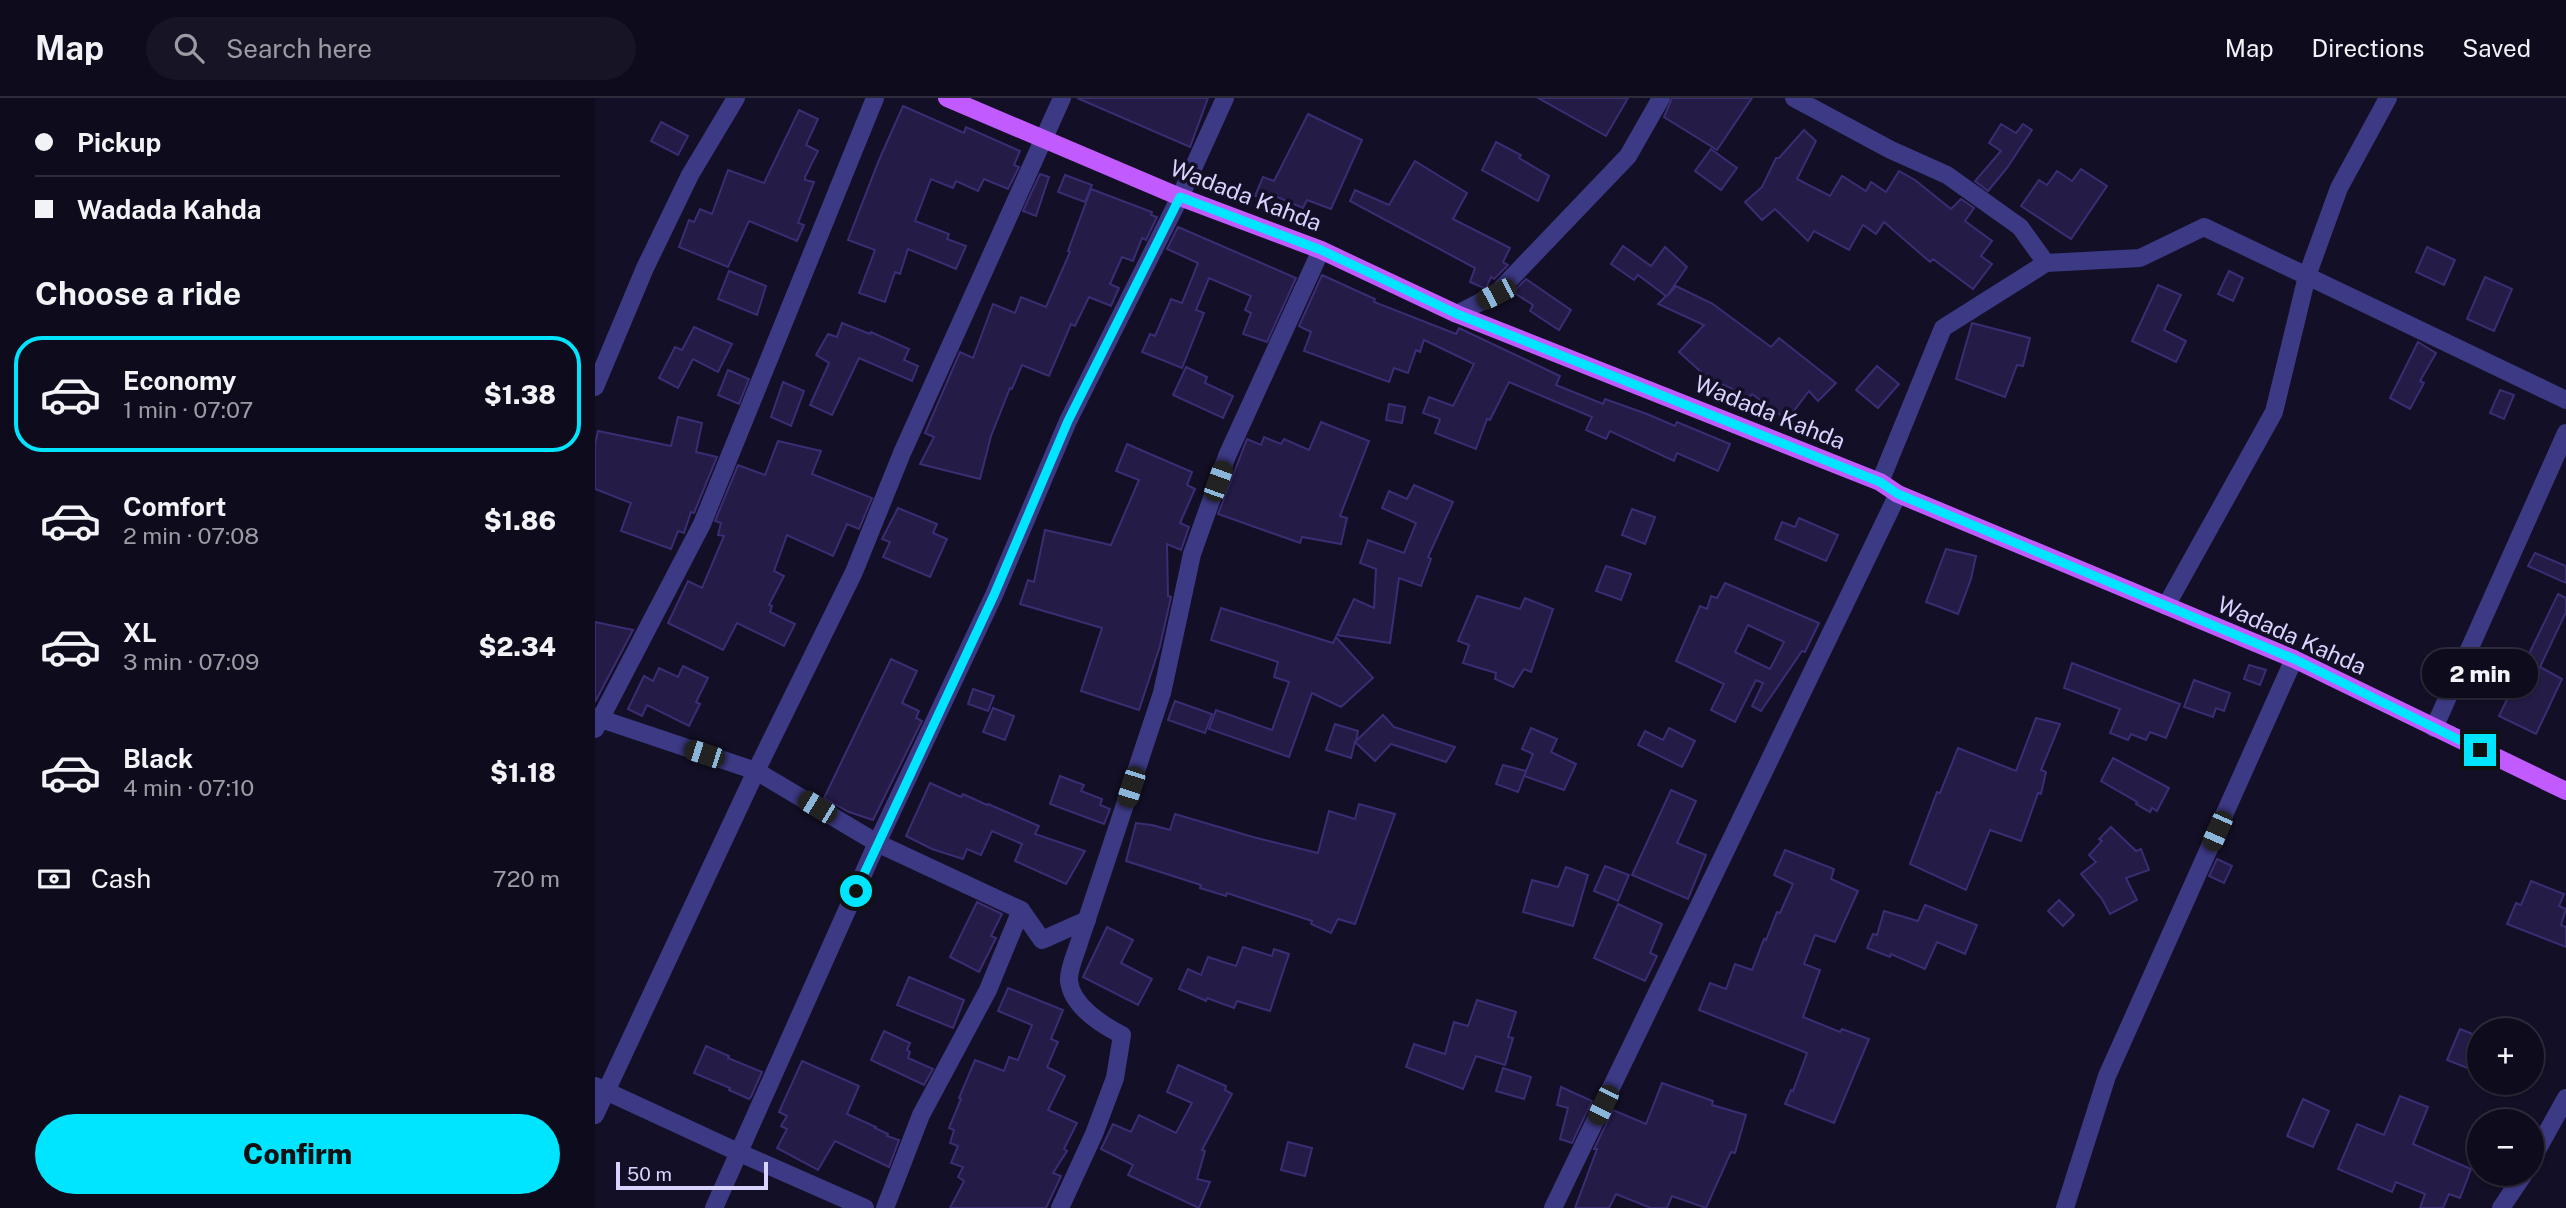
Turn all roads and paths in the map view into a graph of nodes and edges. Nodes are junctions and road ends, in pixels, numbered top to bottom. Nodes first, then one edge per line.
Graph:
1 (736, 98) edge
2 (875, 98) edge
3 (947, 98) edge
4 (1062, 98) edge
5 (1225, 98) edge
6 (1661, 98) edge
7 (1794, 98) edge
8 (2388, 98) edge
9 (1044, 138) junction
10 (1180, 197) junction
11 (1321, 250) junction
12 (2046, 263) junction
13 (2308, 276) junction
14 (1457, 314) junction
15 (595, 387) edge
16 (2566, 400) edge
17 (2566, 433) edge
18 (1880, 482) junction
19 (1898, 494) junction
20 (2166, 606) junction
21 (2294, 659) junction
22 (597, 722) edge
23 (2434, 727) junction
24 (756, 771) junction
25 (2566, 791) edge
26 (877, 843) junction
27 (1021, 910) junction
28 (1087, 920) junction
29 (601, 1089) edge
30 (2566, 1098) edge
31 (595, 1115) edge
32 (2544, 1137) edge
33 (740, 1153) junction
34 (2516, 1186) edge
35 (714, 1208) edge
36 (866, 1208) edge
37 (885, 1208) edge
38 (1060, 1208) edge
39 (1553, 1208) edge
40 (2065, 1208) edge
41 (2501, 1208) edge

1 - 15 street
2 - 22 street
3 - 9 main road, Wadada Kahda
4 - 9 street
5 - 10 street
6 - 14 street
7 - 12 street
8 - 13 street
9 - 10 main road, Wadada Kahda
9 - 24 street
10 - 11 main road, Wadada Kahda
10 - 26 street
11 - 14 main road, Wadada Kahda
11 - 28 street
12 - 13 street
12 - 18 street
13 - 16 street
13 - 20 street
14 - 18 main road, Wadada Kahda
17 - 23 street
18 - 19 main road, Wadada Kahda
19 - 20 main road, Wadada Kahda
19 - 39 street
20 - 21 main road, Wadada Kahda
21 - 23 main road, Wadada Kahda
21 - 40 street
22 - 24 street
23 - 25 main road, Wadada Kahda
24 - 26 street
24 - 29 street
26 - 27 street
26 - 33 street
27 - 28 street
27 - 37 street
28 - 38 street
29 - 31 street
29 - 33 street
30 - 32 street
33 - 35 street
33 - 36 street
34 - 41 street

